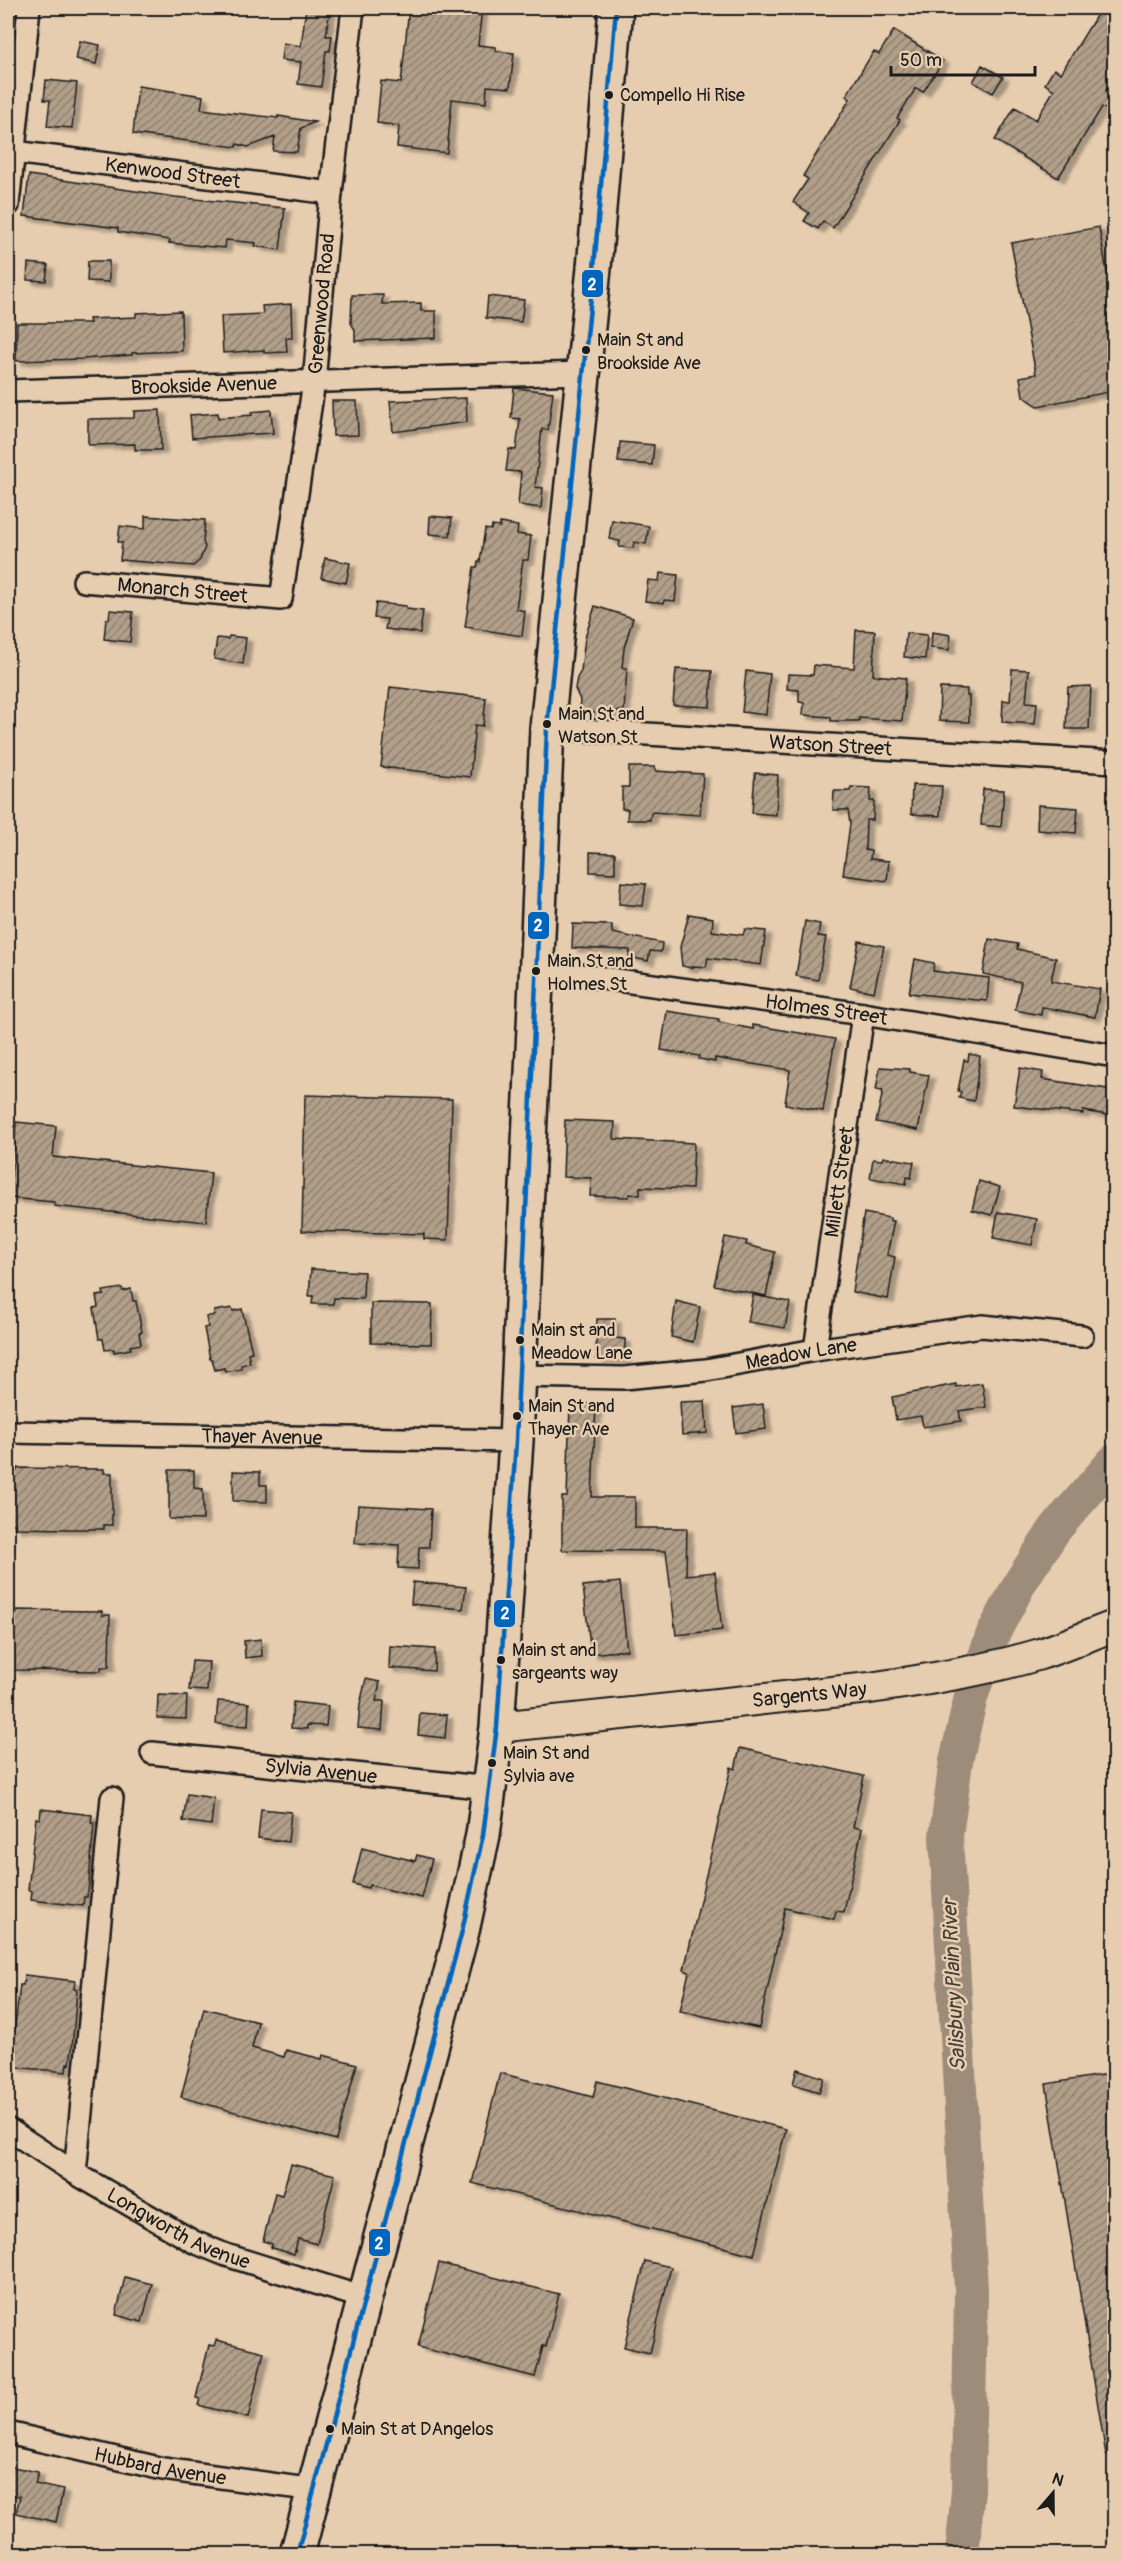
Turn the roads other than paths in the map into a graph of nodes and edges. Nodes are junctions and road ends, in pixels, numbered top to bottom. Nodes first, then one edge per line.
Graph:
1 (29, 8) edge
2 (353, 8) edge
3 (616, 8) edge
4 (14, 152) junction
5 (331, 194) junction
6 (8, 205) edge
7 (582, 374) junction
8 (314, 382) junction
9 (8, 391) edge
10 (84, 581) dead end
11 (281, 599) joint
12 (547, 728) junction
13 (1114, 762) edge
14 (537, 969) junction
15 (863, 1014) junction
16 (1114, 1056) edge
17 (1082, 1336) dead end
18 (815, 1350) junction
19 (519, 1376) junction
20 (8, 1432) edge
21 (516, 1441) junction
22 (1114, 1626) edge
23 (497, 1727) junction
24 (152, 1754) dead end
25 (490, 1788) junction
26 (111, 1798) dead end
27 (8, 2129) edge
28 (75, 2173) junction
29 (364, 2298) junction
30 (8, 2433) edge
31 (314, 2490) junction
32 (297, 2554) edge

1 - 4 street
2 - 5 street, Greenwood Road
3 - 7 main road
4 - 5 street, Kenwood Street
4 - 6 street
5 - 8 street, Greenwood Road
7 - 8 street, Brookside Avenue
7 - 12 main road
8 - 9 street, Brookside Avenue
8 - 11 street, Greenwood Road
10 - 11 street, Monarch Street
12 - 13 street, Watson Street
12 - 14 main road
14 - 15 street, Holmes Street
14 - 19 main road
15 - 16 street, Holmes Street
15 - 18 street, Millett Street
17 - 18 street, Meadow Lane
18 - 19 street, Meadow Lane
19 - 21 main road
20 - 21 street, Thayer Avenue
21 - 23 main road
22 - 23 main road, Sargents Way
23 - 25 main road
24 - 25 street, Sylvia Avenue
25 - 29 main road
26 - 28 street
27 - 28 street, Longworth Avenue
28 - 29 street, Longworth Avenue
29 - 31 main road
30 - 31 street, Hubbard Avenue
31 - 32 main road

